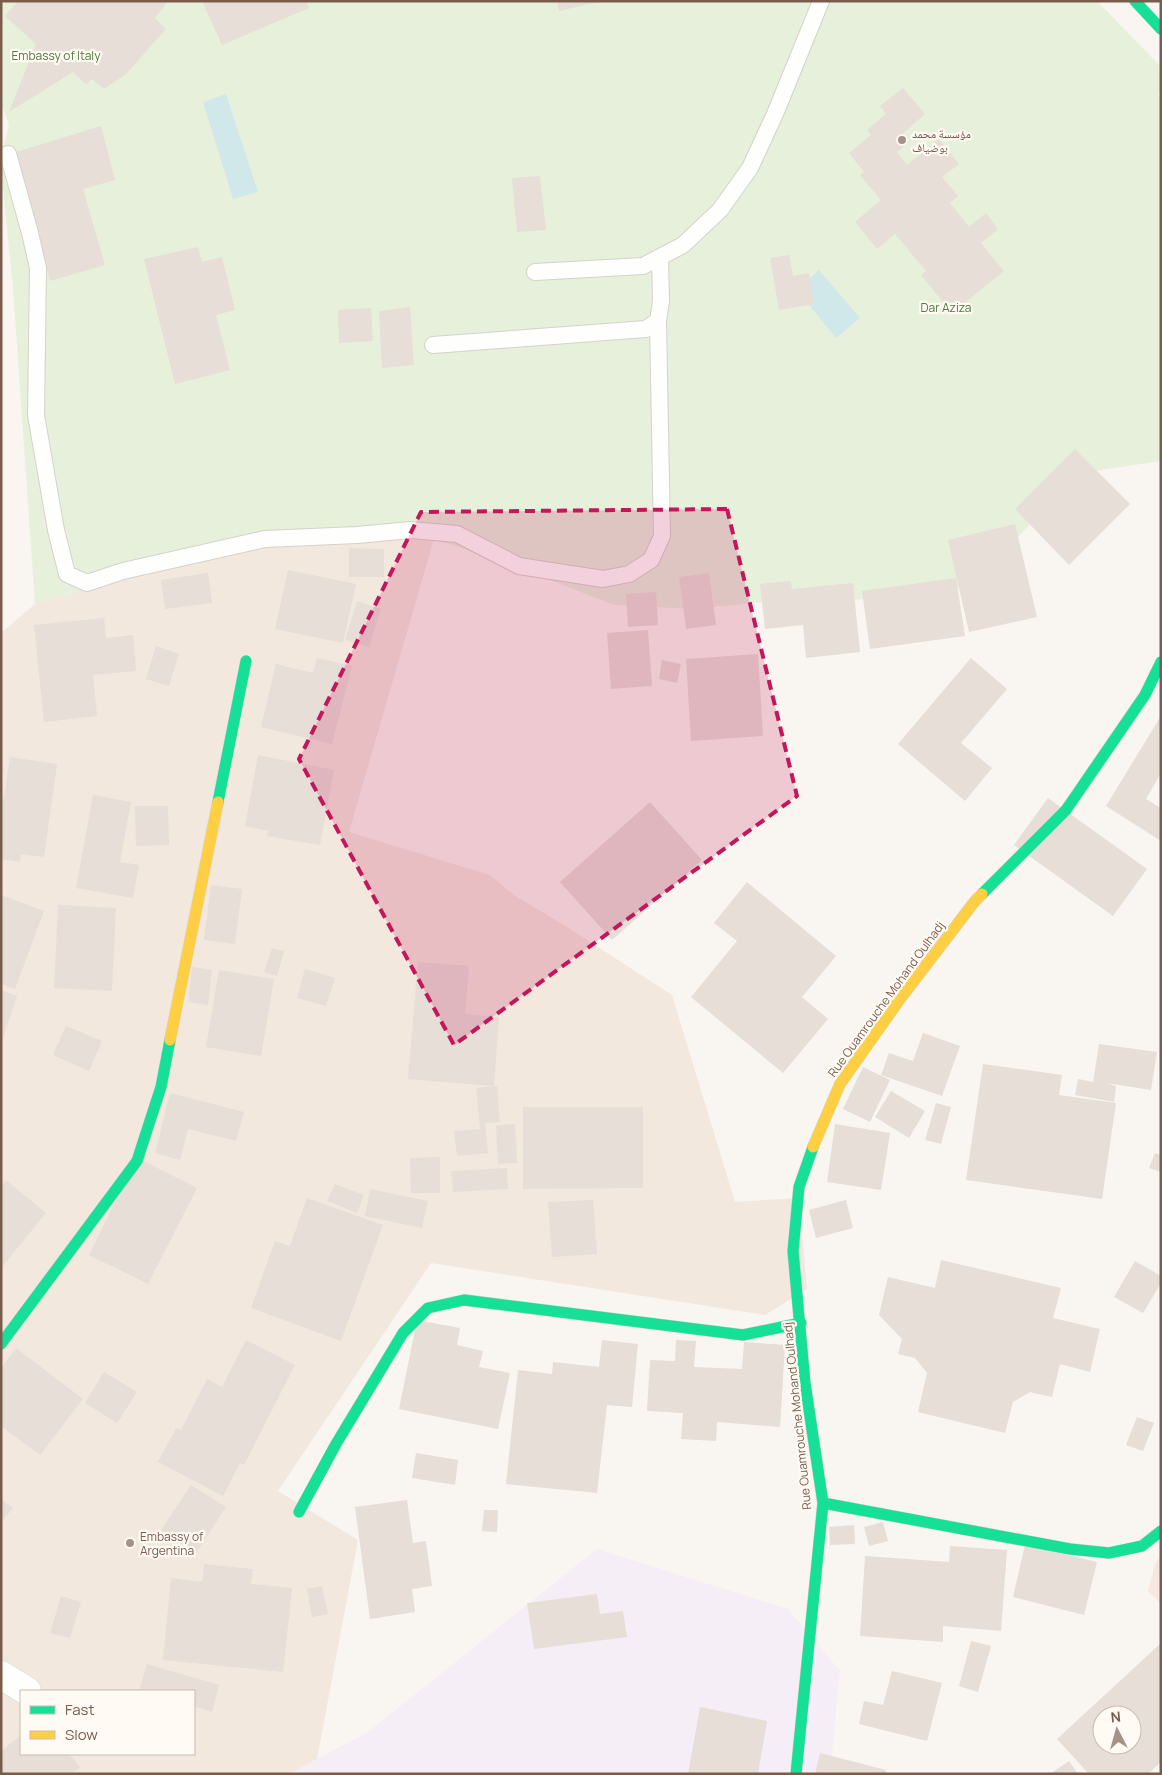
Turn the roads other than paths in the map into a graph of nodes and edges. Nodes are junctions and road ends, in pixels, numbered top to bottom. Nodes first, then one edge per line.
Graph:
1 (821, 1) edge
2 (1135, 1) edge
3 (1161, 29) edge
4 (8, 154) dead end
5 (660, 257) junction
6 (535, 272) dead end
7 (658, 321) junction
8 (433, 345) dead end
9 (246, 661) dead end
10 (1161, 662) edge
11 (801, 1323) junction
12 (1, 1344) edge
13 (823, 1503) junction
14 (299, 1512) dead end
15 (1161, 1531) edge
16 (1, 1675) edge
17 (25, 1690) edge
18 (796, 1774) edge

1 - 5 lane
2 - 3 street
4 - 7 lane
5 - 6 lane
5 - 7 lane
7 - 8 lane
9 - 12 street
10 - 11 street, Rue Ouamrouche Mohand Oulhadj
11 - 13 street, Rue Ouamrouche Mohand Oulhadj
11 - 14 street
13 - 15 street
13 - 18 street, Rue Ouamrouche Mohand Oulhadj
16 - 17 street

